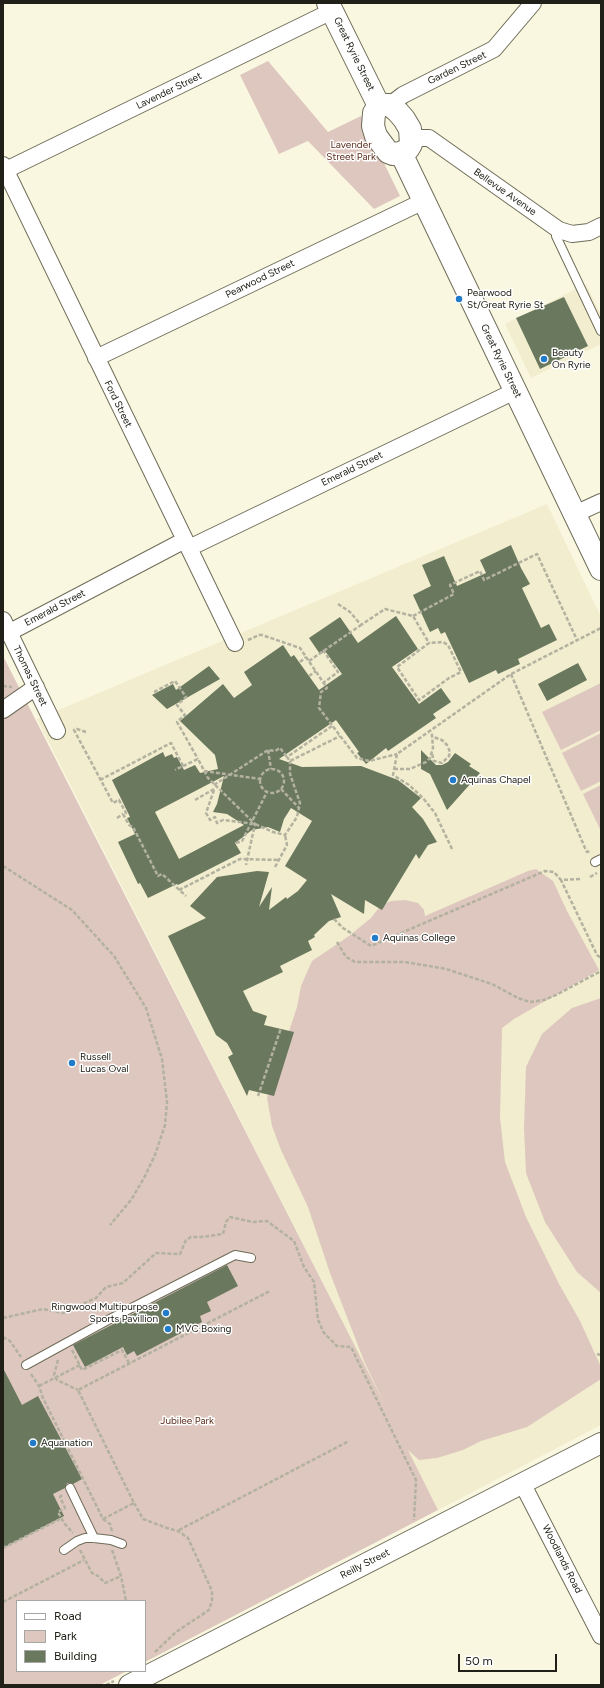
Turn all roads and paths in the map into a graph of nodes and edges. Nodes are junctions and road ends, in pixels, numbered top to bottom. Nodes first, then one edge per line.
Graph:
1 (533, 3) edge
2 (330, 7) edge
3 (384, 106) junction
4 (406, 145) junction
5 (4, 167) edge
6 (424, 201) junction
7 (601, 226) edge
8 (559, 230) junction
9 (601, 331) edge
10 (96, 358) junction
11 (515, 391) junction
12 (601, 502) edge
13 (575, 514) junction
14 (187, 544) junction
15 (601, 569) edge
16 (338, 604) dead end
17 (413, 616) junction
18 (361, 625) junction
19 (6, 626) edge
20 (601, 628) edge
21 (577, 640) junction
22 (429, 643) junction
23 (235, 645) joint
24 (323, 650) junction
25 (306, 657) junction
26 (309, 661) junction
27 (300, 662) dead end
28 (316, 672) junction
29 (511, 674) junction
30 (310, 676) dead end
31 (323, 683) junction
32 (36, 688) junction
33 (154, 692) dead end
34 (3, 710) edge
35 (332, 726) junction
36 (56, 731) dead end
37 (430, 731) junction
38 (86, 732) dead end
39 (340, 736) junction
40 (433, 737) junction
41 (268, 750) junction
42 (397, 754) junction
43 (432, 754) junction
44 (287, 756) junction
45 (198, 759) junction
46 (290, 761) junction
47 (183, 766) junction
48 (394, 769) junction
49 (175, 770) dead end
50 (270, 770) junction
51 (204, 771) junction
52 (230, 774) junction
53 (260, 779) junction
54 (100, 780) junction
55 (214, 785) junction
56 (217, 788) junction
57 (281, 789) junction
58 (214, 790) junction
59 (267, 792) junction
60 (195, 800) dead end
61 (299, 808) junction
62 (124, 814) junction
63 (117, 818) dead end
64 (251, 822) junction
65 (255, 824) junction
66 (285, 835) junction
67 (236, 843) dead end
68 (452, 849) dead end
69 (595, 850) dead end
70 (247, 858) junction
71 (280, 860) junction
72 (246, 865) dead end
73 (3, 866) edge
74 (275, 867) dead end
75 (580, 879) dead end
76 (561, 880) junction
77 (179, 890) junction
78 (186, 896) dead end
79 (334, 919) dead end
80 (337, 942) dead end
81 (601, 958) edge
82 (601, 971) edge
83 (281, 1028) dead end
84 (258, 1096) dead end
85 (110, 1225) dead end
86 (251, 1258) dead end
87 (270, 1291) dead end
88 (3, 1318) edge
89 (3, 1337) edge
90 (69, 1345) dead end
91 (58, 1356) dead end
92 (130, 1363) junction
93 (26, 1365) junction
94 (80, 1365) junction
95 (55, 1378) junction
96 (39, 1386) junction
97 (78, 1390) junction
98 (349, 1441) dead end
99 (601, 1443) edge
100 (522, 1483) junction
101 (70, 1488) dead end
102 (134, 1503) junction
103 (62, 1518) dead end
104 (103, 1519) junction
105 (414, 1520) dead end
106 (178, 1531) junction
107 (94, 1538) junction
108 (111, 1540) junction
109 (122, 1544) dead end
110 (3, 1548) edge
111 (64, 1550) dead end
112 (84, 1560) dead end
113 (126, 1600) edge
114 (3, 1602) edge
115 (597, 1619) edge
116 (601, 1636) edge
117 (151, 1656) dead end
118 (129, 1685) edge

1 - 3 street, Garden Street
2 - 3 main road, Great Ryrie Street
2 - 5 street, Lavender Street
3 - 4 main road
3 - 4 main road
4 - 6 main road, Great Ryrie Street
4 - 8 street, Bellevue Avenue
5 - 10 street, Ford Street
6 - 10 street, Pearwood Street
6 - 11 main road, Great Ryrie Street
7 - 8 street, Bellevue Avenue
8 - 9 lane
10 - 14 street, Ford Street
11 - 13 main road, Great Ryrie Street
11 - 14 street, Emerald Street
12 - 13 street
13 - 15 main road, Great Ryrie Street
14 - 19 street, Emerald Street
14 - 23 street, Ford Street
16 - 18 path
17 - 18 path
17 - 21 path
17 - 22 path
18 - 24 path
19 - 32 street, Thomas Street
20 - 21 path
21 - 29 path
22 - 22 path
23 - 25 path
24 - 26 path
24 - 31 path
25 - 26 path
25 - 27 path
26 - 28 path
28 - 30 path
28 - 31 path
29 - 37 path
29 - 69 path
31 - 35 path
32 - 34 street
32 - 36 street, Thomas Street
33 - 45 path
35 - 39 path
35 - 44 path
37 - 40 path
37 - 42 path
38 - 54 path
39 - 42 path
39 - 46 path
40 - 43 path
40 - 43 path
41 - 44 path
41 - 50 path
41 - 52 path
42 - 48 path
43 - 48 path
44 - 46 path
45 - 47 path
45 - 51 path
46 - 61 path
47 - 49 path
47 - 54 path
48 - 68 path
50 - 53 path
50 - 57 path
51 - 52 path
51 - 55 path
52 - 53 path
52 - 55 path
53 - 59 path
54 - 62 path
55 - 56 path
56 - 58 path
56 - 64 path
57 - 59 path
57 - 61 path
58 - 60 path
58 - 64 path
59 - 64 path
61 - 66 path
62 - 63 path
62 - 77 path
64 - 65 path
64 - 67 path
65 - 66 path
65 - 70 path
66 - 71 path
70 - 71 path
70 - 72 path
70 - 77 path
71 - 74 path
73 - 85 path
75 - 76 path
76 - 79 path
76 - 81 path
77 - 78 path
80 - 82 path
83 - 84 path
86 - 93 lane
87 - 92 path
88 - 105 path
89 - 93 path
90 - 94 path
91 - 95 path
92 - 94 path
92 - 97 path
93 - 96 path
94 - 95 path
95 - 96 path
95 - 97 path
96 - 104 path
97 - 102 path
98 - 106 path
99 - 100 street, Reilly Street
100 - 115 street, Woodlands Road
100 - 118 street, Reilly Street
101 - 107 lane
102 - 104 path
102 - 106 path
103 - 110 path
104 - 108 path
106 - 117 path
107 - 108 lane
107 - 111 lane
108 - 109 lane
108 - 113 path
112 - 114 path
115 - 116 street, Woodlands Road

